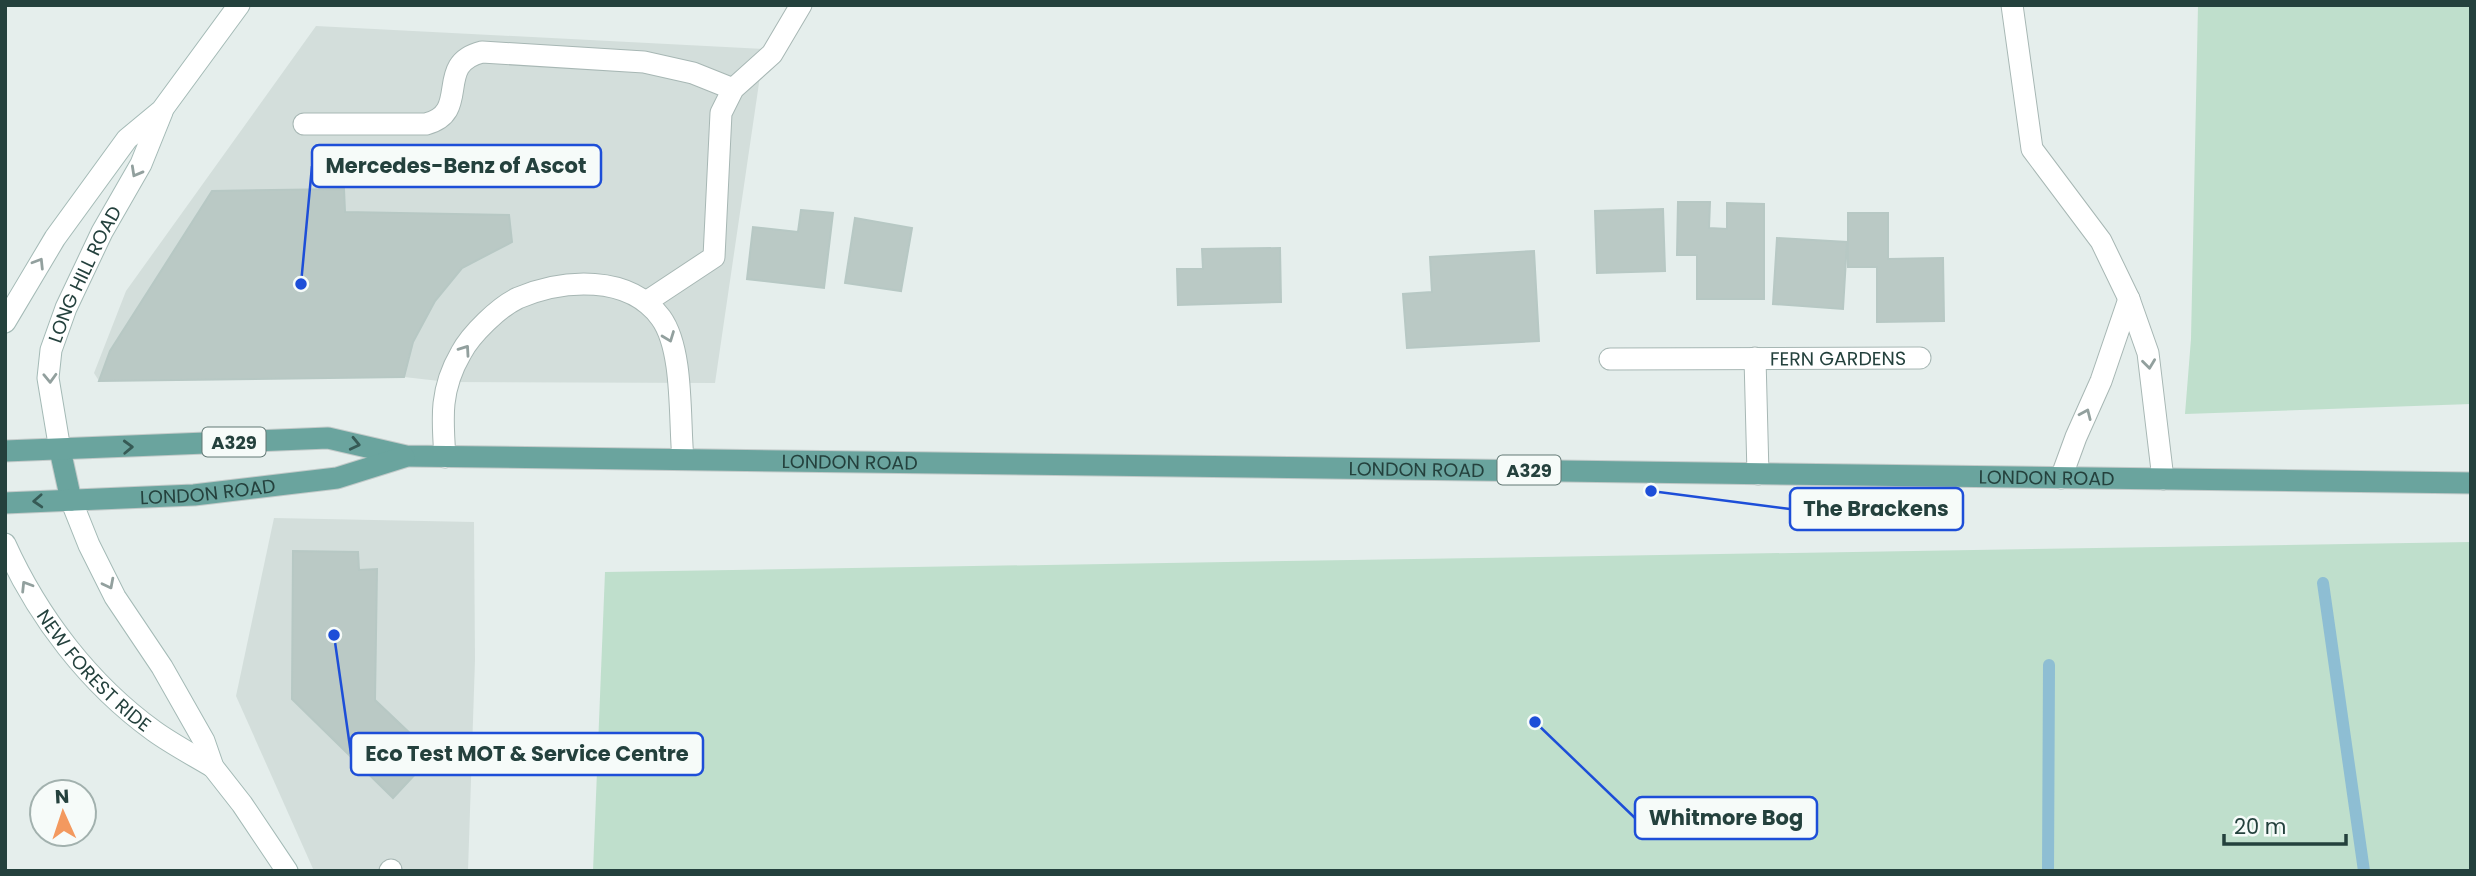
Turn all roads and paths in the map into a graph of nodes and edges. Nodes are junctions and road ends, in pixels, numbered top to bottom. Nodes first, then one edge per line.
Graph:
1 (239, 5) edge
2 (801, 5) edge
3 (2012, 5) edge
4 (733, 89) junction
5 (162, 110) junction
6 (304, 124) dead end
7 (2129, 299) junction
8 (646, 302) junction
9 (5, 322) edge
10 (1755, 358) junction
11 (1920, 358) dead end
12 (1611, 359) dead end
13 (60, 450) junction
14 (5, 451) edge
15 (406, 456) junction
16 (445, 457) junction
17 (683, 459) junction
18 (1758, 474) junction
19 (2061, 478) junction
20 (2163, 479) junction
21 (2471, 483) edge
22 (71, 500) junction
23 (5, 503) edge
24 (5, 544) edge
25 (213, 767) junction
26 (287, 871) edge

1 - 5 street, LONG HILL ROAD
2 - 4 street
3 - 7 street
4 - 6 street
4 - 8 street
9 -> 5 street, LONG HILL ROAD
5 -> 13 street, LONG HILL ROAD
19 -> 7 street
7 -> 20 street
16 -> 8 street
8 -> 17 street
10 - 11 street, FERN GARDENS
10 - 12 street, FERN GARDENS
10 - 18 street, FERN GARDENS
13 - 14 main road, LONDON ROAD / A329
13 -> 15 main road, LONDON ROAD / A329
13 - 22 main road
15 - 16 main road, LONDON ROAD / A329
15 - 22 main road, LONDON ROAD / A329
16 - 17 main road, LONDON ROAD / A329
17 - 18 main road, LONDON ROAD / A329
18 - 19 main road, LONDON ROAD / A329
19 - 20 main road, LONDON ROAD / A329
20 - 21 main road, LONDON ROAD / A329
22 -> 23 main road, LONDON ROAD / A329
22 -> 25 street, NEW FOREST RIDE
25 -> 24 street, NEW FOREST RIDE
25 - 26 street, NEW FOREST RIDE

